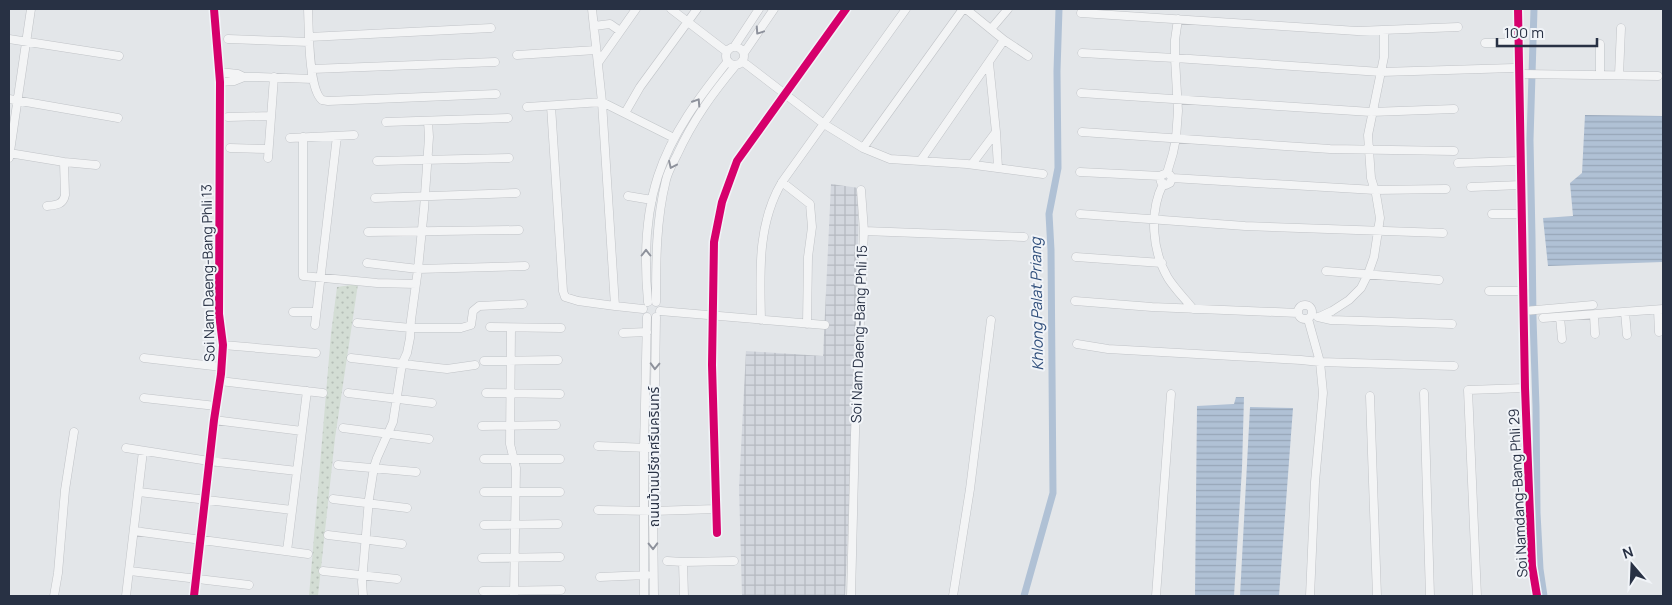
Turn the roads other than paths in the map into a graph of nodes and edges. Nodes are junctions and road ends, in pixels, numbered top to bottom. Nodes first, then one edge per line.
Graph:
1 (31, 9) edge
2 (214, 9) edge
3 (308, 9) edge
4 (592, 9) edge
5 (636, 9) edge
6 (671, 9) edge
7 (697, 9) edge
8 (759, 9) edge
9 (774, 9) edge
10 (846, 9) edge
11 (906, 9) edge
12 (964, 9) edge
13 (1008, 9) edge
14 (1518, 9) edge
15 (1081, 13) dead end
16 (1178, 18) junction
17 (687, 22) junction
18 (594, 26) junction
19 (1458, 27) dead end
20 (491, 28) dead end
21 (1621, 28) dead end
22 (991, 29) junction
23 (1384, 30) junction
24 (620, 31) junction
25 (9, 39) edge
26 (228, 39) dead end
27 (309, 39) junction
28 (1004, 40) junction
29 (25, 42) junction
30 (1485, 42) dead end
31 (1519, 42) junction
32 (1600, 44) dead end
33 (596, 50) junction
34 (730, 53) junction
35 (1082, 53) dead end
36 (517, 55) dead end
37 (119, 56) dead end
38 (1028, 56) dead end
39 (1175, 58) junction
40 (740, 60) junction
41 (495, 62) dead end
42 (598, 63) junction
43 (989, 63) junction
44 (312, 69) junction
45 (1516, 71) junction
46 (219, 72) junction
47 (1381, 72) junction
48 (1600, 75) junction
49 (1619, 75) junction
50 (1658, 76) dead end
51 (274, 77) junction
52 (244, 78) junction
53 (313, 79) junction
54 (220, 82) junction
55 (1081, 93) dead end
56 (496, 94) dead end
57 (785, 94) junction
58 (1177, 98) junction
59 (9, 99) edge
60 (18, 100) junction
61 (602, 102) junction
62 (551, 106) junction
63 (527, 107) dead end
64 (1454, 109) dead end
65 (1371, 112) junction
66 (625, 114) junction
67 (271, 116) junction
68 (228, 117) dead end
69 (118, 118) dead end
70 (508, 118) dead end
71 (428, 121) junction
72 (386, 122) dead end
73 (824, 124) junction
74 (996, 132) junction
75 (1082, 132) dead end
76 (354, 135) dead end
77 (337, 136) junction
78 (303, 137) junction
79 (290, 138) dead end
80 (674, 138) junction
81 (1176, 138) junction
82 (230, 148) dead end
83 (863, 148) junction
84 (268, 149) junction
85 (1369, 151) junction
86 (1454, 151) dead end
87 (9, 153) edge
88 (9, 158) edge
89 (268, 158) dead end
90 (509, 158) dead end
91 (428, 160) junction
92 (921, 160) junction
93 (377, 161) dead end
94 (1521, 161) junction
95 (64, 162) junction
96 (1458, 163) dead end
97 (972, 164) junction
98 (96, 165) dead end
99 (998, 168) junction
100 (1080, 172) dead end
101 (1043, 174) dead end
102 (1166, 178) junction
103 (782, 182) junction
104 (1521, 185) junction
105 (1471, 187) dead end
106 (1446, 189) dead end
107 (861, 190) dead end
108 (1375, 190) junction
109 (516, 193) dead end
110 (425, 196) junction
111 (628, 196) dead end
112 (374, 198) dead end
113 (652, 200) junction
114 (47, 206) dead end
115 (1080, 214) dead end
116 (1492, 214) dead end
117 (1522, 214) junction
118 (1154, 220) junction
119 (519, 230) dead end
120 (368, 232) dead end
121 (422, 232) junction
122 (864, 232) junction
123 (1379, 232) junction
124 (1443, 233) dead end
125 (1024, 237) dead end
126 (1076, 257) dead end
127 (367, 263) dead end
128 (1162, 264) junction
129 (525, 266) dead end
130 (418, 269) junction
131 (1326, 271) dead end
132 (1368, 274) junction
133 (321, 277) junction
134 (1439, 280) dead end
135 (416, 284) junction
136 (1489, 291) dead end
137 (1524, 291) junction
138 (1075, 301) dead end
139 (523, 304) dead end
140 (649, 304) junction
141 (615, 306) junction
142 (1593, 306) dead end
143 (1193, 309) junction
144 (1660, 310) edge
145 (1524, 311) junction
146 (293, 312) dead end
147 (316, 312) junction
148 (1625, 312) junction
149 (1298, 313) junction
150 (658, 314) junction
151 (1594, 315) junction
152 (713, 316) junction
153 (1560, 316) junction
154 (647, 317) junction
155 (1312, 317) junction
156 (1543, 318) dead end
157 (761, 320) junction
158 (991, 320) dead end
159 (357, 323) dead end
160 (807, 324) junction
161 (1452, 324) dead end
162 (315, 325) dead end
163 (825, 325) dead end
164 (490, 327) dead end
165 (410, 328) junction
166 (511, 328) junction
167 (561, 328) dead end
168 (646, 332) junction
169 (1659, 332) dead end
170 (623, 333) dead end
171 (1595, 334) dead end
172 (1626, 335) dead end
173 (1562, 339) dead end
174 (1077, 344) dead end
175 (223, 345) junction
176 (316, 353) dead end
177 (144, 358) dead end
178 (351, 358) dead end
179 (484, 360) dead end
180 (511, 360) junction
181 (558, 360) dead end
182 (1320, 362) junction
183 (402, 364) junction
184 (475, 365) dead end
185 (1454, 366) dead end
186 (222, 367) junction
187 (220, 381) junction
188 (1525, 388) junction
189 (307, 391) junction
190 (323, 393) dead end
191 (348, 393) dead end
192 (486, 393) dead end
193 (1424, 393) dead end
194 (511, 394) junction
195 (560, 394) dead end
196 (1172, 394) dead end
197 (1370, 396) dead end
198 (144, 398) dead end
199 (397, 398) junction
200 (432, 403) dead end
201 (216, 406) junction
202 (214, 420) junction
203 (556, 425) dead end
204 (482, 426) dead end
205 (510, 426) junction
206 (343, 428) dead end
207 (302, 431) junction
208 (74, 432) dead end
209 (388, 434) junction
210 (429, 439) dead end
211 (598, 446) dead end
212 (126, 448) dead end
213 (644, 448) junction
214 (654, 448) junction
215 (143, 451) junction
216 (484, 459) dead end
217 (515, 459) junction
218 (560, 459) dead end
219 (210, 461) junction
220 (338, 464) dead end
221 (374, 467) junction
222 (297, 471) junction
223 (416, 472) dead end
224 (139, 492) junction
225 (484, 492) dead end
226 (516, 492) junction
227 (560, 492) dead end
228 (333, 499) dead end
229 (205, 500) junction
230 (369, 504) junction
231 (407, 508) dead end
232 (716, 509) junction
233 (292, 510) junction
234 (598, 510) dead end
235 (643, 511) junction
236 (653, 512) junction
237 (516, 524) junction
238 (558, 524) dead end
239 (484, 525) dead end
240 (134, 531) junction
241 (717, 533) dead end
242 (328, 535) dead end
243 (366, 539) junction
244 (200, 540) junction
245 (402, 544) dead end
246 (287, 551) junction
247 (308, 554) dead end
248 (560, 557) dead end
249 (482, 558) dead end
250 (516, 558) junction
251 (667, 561) dead end
252 (734, 561) dead end
253 (683, 562) junction
254 (130, 570) junction
255 (323, 571) dead end
256 (644, 575) junction
257 (363, 576) junction
258 (600, 576) dead end
259 (654, 576) junction
260 (196, 579) junction
261 (396, 579) dead end
262 (249, 585) dead end
263 (561, 590) dead end
264 (483, 591) dead end
265 (515, 593) edge
266 (54, 596) edge
267 (126, 596) edge
268 (194, 596) edge
269 (363, 596) edge
270 (644, 596) edge
271 (654, 596) edge
272 (684, 596) edge
273 (851, 596) edge
274 (953, 596) edge
275 (1156, 596) edge
276 (1309, 596) edge
277 (1377, 596) edge
278 (1430, 596) edge
279 (1477, 596) edge
280 (1537, 596) edge

1 - 29 street
2 - 46 street, Soi Nam Daeng-Bang Phli 13
3 - 27 street
4 - 18 street
5 - 24 street
6 - 17 street
7 - 17 street
8 - 34 street, ถนนบ้านปรีชาศรีนครินทร์
9 -> 40 street, ถนนบ้านปรีชาศรีนครินทร์
10 - 57 street
11 - 73 street
12 - 22 street
12 - 83 street
13 - 22 street
14 - 31 street, Soi Namdang-Bang Phli 29
15 - 16 street
16 - 23 street
16 - 39 street
17 - 34 street
17 - 66 street
18 - 24 street
18 - 33 street
19 - 23 street
20 - 27 street
21 - 49 street
22 - 28 street
23 - 47 street
24 - 42 street
25 - 29 street
26 - 27 street
27 - 44 street
28 - 38 street
28 - 43 street
29 - 37 street
29 - 60 street
30 - 31 street
31 - 45 street, Soi Namdang-Bang Phli 29
32 - 48 street
33 - 36 street
33 - 42 street
34 - 40 street
34 - 40 street
80 -> 34 street, ถนนบ้านปรีชาศรีนครินทร์
35 - 39 street
39 - 47 street
39 - 58 street
40 - 57 street
40 -> 140 street, ถนนบ้านปรีชาศรีนครินทร์
41 - 44 street
42 - 61 street
43 - 74 street
43 - 92 street
44 - 53 street
45 - 47 street
45 - 48 street
45 - 94 street, Soi Namdang-Bang Phli 29
46 - 52 street
46 - 54 street, Soi Nam Daeng-Bang Phli 13
47 - 65 street
48 - 49 street
49 - 50 street
51 - 52 street
51 - 53 street
51 - 67 street
52 - 54 street
53 - 56 street
54 - 175 street, Soi Nam Daeng-Bang Phli 13
55 - 58 street
57 - 73 street
57 - 152 street
58 - 65 street
58 - 81 street
59 - 60 street
60 - 69 street
60 - 87 street
61 - 62 street
61 - 66 street
61 - 141 street
62 - 63 street
62 - 141 street
64 - 65 street
65 - 85 street
66 - 80 street
67 - 68 street
67 - 84 street
70 - 71 street
71 - 72 street
71 - 91 street
73 - 83 street
73 - 103 street
74 - 97 street
74 - 99 street
75 - 81 street
76 - 77 street
77 - 78 street
77 - 133 street
78 - 79 street
78 - 133 street
80 - 113 street, ถนนบ้านปรีชาศรีนครินทร์
81 - 85 street
81 - 102 street
82 - 84 street
83 - 92 street
84 - 89 street
85 - 86 street
85 - 108 street
87 - 88 street
87 - 95 street
90 - 91 street
91 - 93 street
91 - 110 street
92 - 97 street
94 - 96 street
94 - 104 street, Soi Namdang-Bang Phli 29
95 - 98 street
95 - 114 street
97 - 99 street
99 - 101 street
100 - 102 street
102 - 108 street
102 - 118 street
103 - 157 street
103 - 160 street
104 - 105 street
104 - 117 street, Soi Namdang-Bang Phli 29
106 - 108 street
107 - 122 street
108 - 123 street
109 - 110 street
110 - 112 street
110 - 121 street
111 - 113 street
140 -> 113 street, ถนนบ้านปรีชาศรีนครินทร์
115 - 118 street
116 - 117 street
117 - 137 street, Soi Namdang-Bang Phli 29
118 - 123 street
118 - 128 street
119 - 121 street
120 - 121 street
121 - 130 street
122 - 125 street, Soi Nam Daeng-Bang Phli 15
122 - 273 street, Soi Nam Daeng-Bang Phli 15
123 - 124 street
123 - 132 street
126 - 128 street
127 - 130 street
128 - 143 street
129 - 130 street
130 - 135 street
131 - 132 street
132 - 134 street
132 - 155 street
133 - 135 street
133 - 147 street
135 - 165 street
136 - 137 street
137 - 145 street, Soi Namdang-Bang Phli 29
138 - 143 street
139 - 165 street
140 - 141 street
140 - 150 street, ถนนบ้านปรีชาศรีนครินทร์
140 - 154 street, ถนนบ้านปรีชาศรีนครินทร์
142 - 145 street
143 - 149 street
144 - 148 street
144 - 169 street
145 - 188 street, Soi Namdang-Bang Phli 29
146 - 147 street
147 - 162 street
148 - 151 street
148 - 172 street
149 - 155 street
149 - 155 street
150 - 152 street
150 - 154 street
150 -> 214 street, ถนนบ้านปรีชาศรีนครินทร์
151 - 153 street
151 - 171 street
152 - 157 street
152 - 232 street
153 - 156 street
153 - 173 street
154 - 168 street, ถนนบ้านปรีชาศรีนครินทร์
155 - 161 street
155 - 182 street
157 - 160 street
158 - 274 street
159 - 165 street
160 - 163 street
164 - 166 street
165 - 183 street
166 - 167 street
166 - 180 street
168 - 170 street
168 - 213 street, ถนนบ้านปรีชาศรีนครินทร์
174 - 182 street
175 - 176 street
175 - 186 street, Soi Nam Daeng-Bang Phli 13
177 - 186 street
178 - 183 street
179 - 180 street
180 - 181 street
180 - 194 street
182 - 185 street
182 - 276 street
183 - 184 street
183 - 199 street
186 - 187 street, Soi Nam Daeng-Bang Phli 13
187 - 189 street
187 - 201 street, Soi Nam Daeng-Bang Phli 13
188 - 279 street
188 - 280 street, Soi Namdang-Bang Phli 29
189 - 190 street
189 - 207 street
191 - 199 street
192 - 194 street
193 - 278 street
194 - 195 street
194 - 205 street
196 - 275 street
197 - 277 street
198 - 201 street
199 - 200 street
199 - 209 street
201 - 202 street, Soi Nam Daeng-Bang Phli 13
202 - 207 street
202 - 219 street, Soi Nam Daeng-Bang Phli 13
203 - 205 street
204 - 205 street
205 - 217 street
206 - 209 street
207 - 222 street
208 - 266 street
209 - 210 street
209 - 221 street
211 - 213 street
212 - 215 street
213 - 214 street
213 - 235 street, ถนนบ้านปรีชาศรีนครินทร์
214 - 236 street, ถนนบ้านปรีชาศรีนครินทร์
215 - 219 street
215 - 224 street
216 - 217 street
217 - 218 street
217 - 226 street
219 - 222 street
219 - 229 street, Soi Nam Daeng-Bang Phli 13
220 - 221 street
221 - 223 street
221 - 230 street
222 - 233 street
224 - 229 street
224 - 240 street
225 - 226 street
226 - 227 street
226 - 237 street
228 - 230 street
229 - 233 street
229 - 244 street, Soi Nam Daeng-Bang Phli 13
230 - 231 street
230 - 243 street
232 - 236 street
232 - 241 street
233 - 246 street
234 - 235 street
235 - 236 street
235 - 256 street, ถนนบ้านปรีชาศรีนครินทร์
236 -> 259 street, ถนนบ้านปรีชาศรีนครินทร์
237 - 238 street
237 - 239 street
237 - 250 street
240 - 244 street
240 - 254 street
242 - 243 street
243 - 245 street
243 - 257 street
244 - 246 street
244 - 260 street, Soi Nam Daeng-Bang Phli 13
246 - 247 street
248 - 250 street
249 - 250 street
250 - 265 street
251 - 253 street
252 - 253 street
253 - 272 street
254 - 260 street
254 - 267 street
255 - 257 street
256 - 258 street
256 - 259 street
256 - 270 street, ถนนบ้านปรีชาศรีนครินทร์
257 - 261 street
257 - 269 street
259 - 271 street, ถนนบ้านปรีชาศรีนครินทร์
260 - 262 street
260 - 268 street, Soi Nam Daeng-Bang Phli 13
263 - 265 street
264 - 265 street

